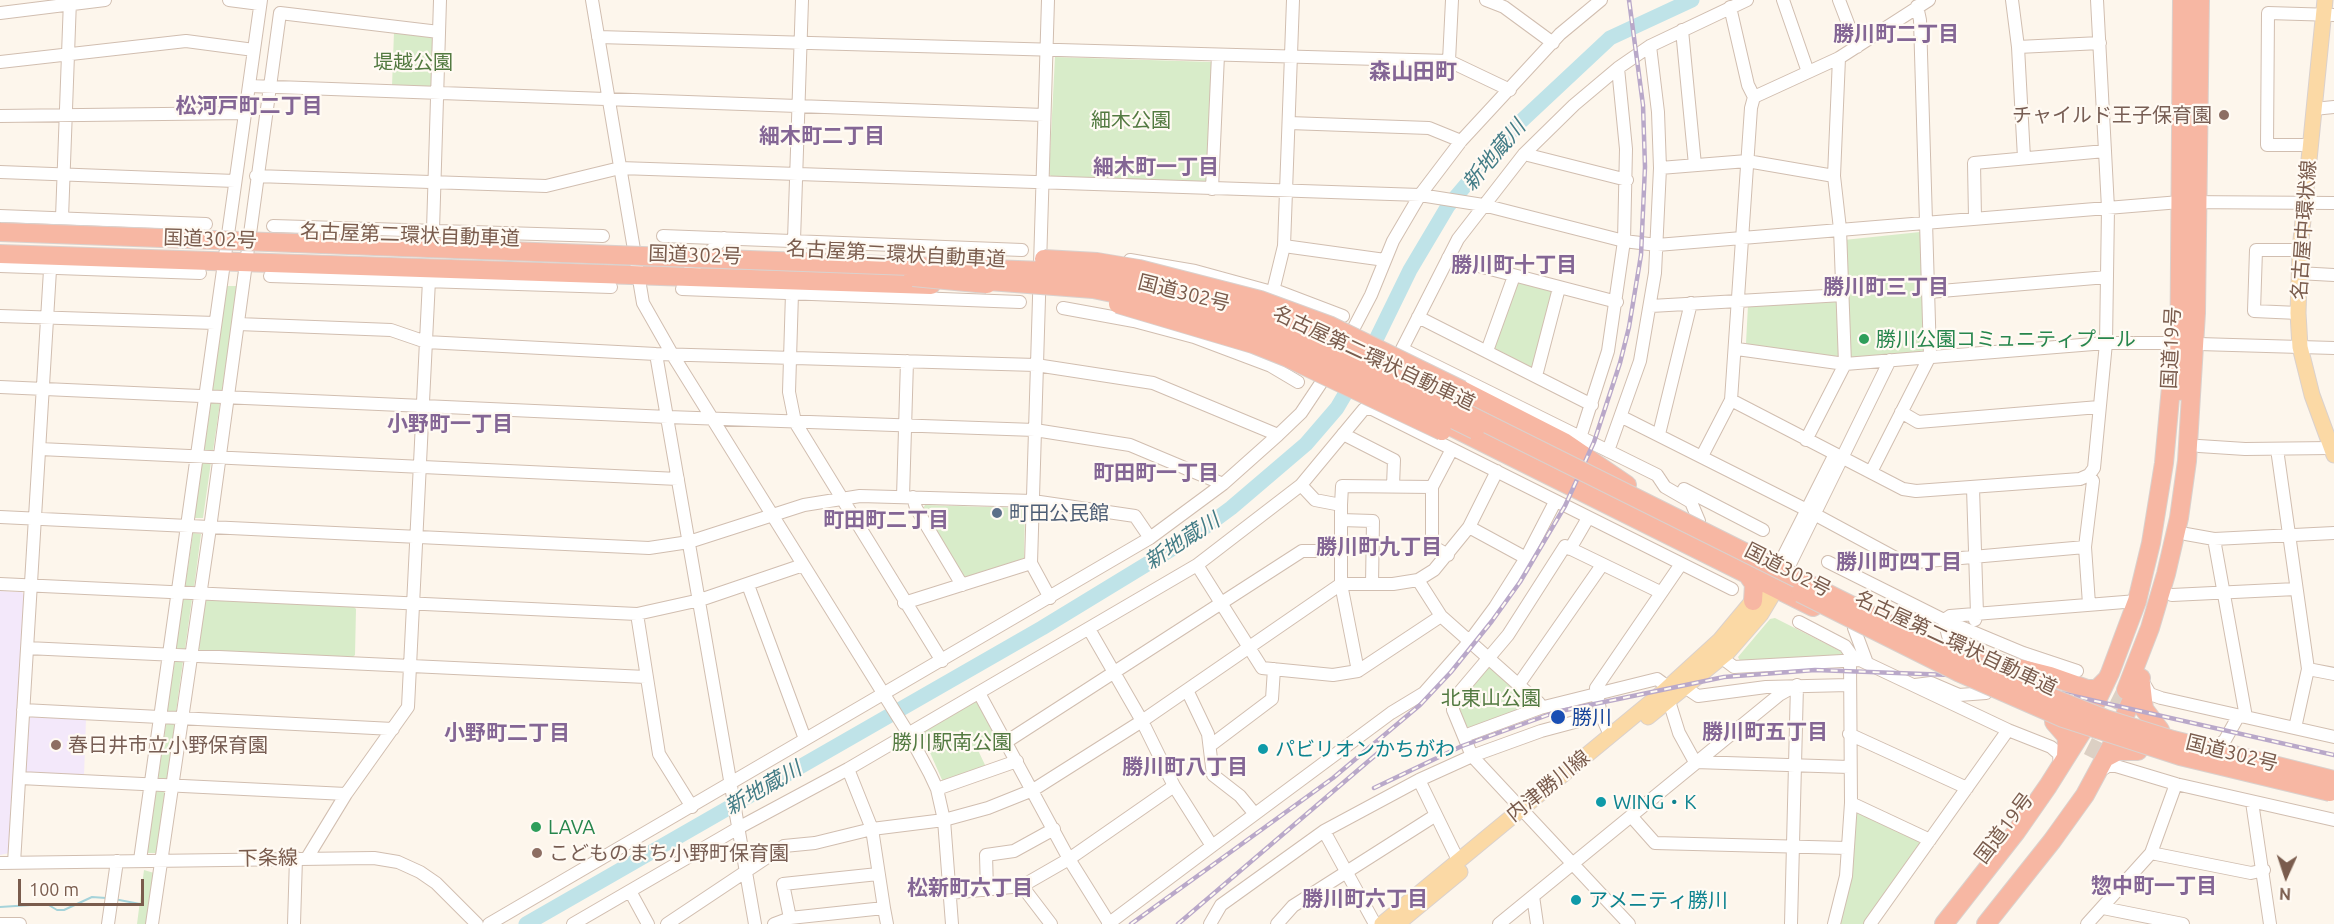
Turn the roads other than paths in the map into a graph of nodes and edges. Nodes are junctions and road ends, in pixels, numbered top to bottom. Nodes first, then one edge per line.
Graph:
1 (105, 0) edge
2 (230, 0) edge
3 (440, 0) edge
4 (592, 0) edge
5 (802, 0) edge
6 (1048, 0) edge
7 (1293, 0) edge
8 (1452, 0) edge
9 (1486, 0) edge
10 (1601, 0) edge
11 (1747, 0) edge
12 (1783, 0) edge
13 (1839, 0) edge
14 (2012, 0) edge
15 (2097, 0) edge
16 (2182, 0) edge
17 (2200, 0) edge
18 (70, 2) edge
19 (260, 2) edge
20 (1506, 3) edge
21 (1923, 3) edge
22 (1730, 8) junction
23 (2327, 10) edge
24 (0, 13) edge
25 (1682, 30) junction
26 (439, 32) junction
27 (598, 37) junction
28 (1553, 43) junction
29 (2100, 43) junction
30 (800, 44) junction
31 (1650, 46) junction
32 (1857, 47) junction
33 (2018, 47) junction
34 (254, 50) junction
35 (1046, 51) junction
36 (68, 53) junction
37 (1218, 56) junction
38 (1839, 58) junction
39 (1291, 59) junction
40 (0, 62) edge
41 (1449, 62) junction
42 (1618, 68) junction
43 (1808, 72) junction
44 (249, 86) junction
45 (269, 87) junction
46 (1510, 90) junction
47 (437, 94) junction
48 (1754, 97) junction
49 (609, 100) junction
50 (798, 107) junction
51 (2334, 107) edge
52 (2314, 109) junction
53 (245, 113) junction
54 (65, 115) junction
55 (1044, 115) junction
56 (0, 116) edge
57 (1289, 123) junction
58 (1461, 141) junction
59 (2310, 145) junction
60 (2105, 151) junction
61 (1524, 154) junction
62 (2024, 158) junction
63 (1748, 161) junction
64 (1695, 165) junction
65 (620, 168) junction
66 (1660, 168) junction
67 (0, 172) edge
68 (63, 176) junction
69 (256, 176) junction
70 (796, 176) junction
71 (1834, 176) junction
72 (1627, 180) junction
73 (434, 181) junction
74 (235, 182) junction
75 (1042, 184) junction
76 (1212, 189) junction
77 (1286, 190) junction
78 (1420, 195) junction
79 (2189, 202) junction
80 (2305, 202) junction
81 (2334, 203) edge
82 (1479, 205) junction
83 (2108, 208) junction
84 (0, 216) edge
85 (62, 218) junction
86 (1975, 218) junction
87 (104, 220) junction
88 (1926, 222) junction
89 (0, 224) edge
90 (206, 224) dead end
91 (273, 226) dead end
92 (343, 227) junction
93 (1840, 229) junction
94 (433, 230) junction
95 (0, 232) edge
96 (518, 233) junction
97 (603, 236) dead end
98 (663, 236) dead end
99 (152, 238) junction
100 (724, 238) junction
101 (1743, 238) junction
102 (794, 240) junction
103 (1623, 241) junction
104 (0, 243) edge
105 (1657, 245) junction
106 (921, 246) junction
107 (1284, 246) junction
108 (1022, 250) dead end
109 (2300, 250) junction
110 (0, 254) edge
111 (1064, 254) dead end
112 (1448, 258) junction
113 (133, 259) junction
114 (1385, 260) junction
115 (1138, 261) junction
116 (224, 262) junction
117 (246, 263) junction
118 (298, 265) junction
119 (0, 266) edge
120 (50, 270) junction
121 (913, 271) junction
122 (344, 272) junction
123 (200, 273) dead end
124 (552, 273) junction
125 (2298, 273) junction
126 (585, 274) junction
127 (2334, 275) edge
128 (270, 276) dead end
129 (638, 276) junction
130 (1218, 276) junction
131 (1514, 276) junction
132 (2107, 277) junction
133 (429, 280) junction
134 (682, 283) junction
135 (568, 285) junction
136 (737, 285) junction
137 (938, 285) junction
138 (611, 287) dead end
139 (1559, 288) junction
140 (1039, 291) junction
141 (1273, 291) junction
142 (1929, 292) junction
143 (792, 294) junction
144 (973, 294) junction
145 (1843, 295) junction
146 (1739, 299) junction
147 (1118, 300) junction
148 (1020, 302) dead end
149 (1617, 302) junction
150 (1691, 303) junction
151 (1651, 306) junction
152 (1063, 308) dead end
153 (2188, 313) junction
154 (2298, 313) junction
155 (0, 316) edge
156 (1343, 316) dead end
157 (1418, 317) junction
158 (48, 318) junction
159 (1134, 321) junction
160 (215, 323) junction
161 (238, 324) junction
162 (1246, 332) junction
163 (1202, 339) junction
164 (426, 342) junction
165 (2106, 343) junction
166 (2175, 344) junction
167 (2199, 344) junction
168 (2300, 347) junction
169 (2334, 348) edge
170 (1737, 349) junction
171 (1486, 351) junction
172 (656, 354) junction
173 (672, 354) junction
174 (1930, 356) junction
175 (790, 357) junction
176 (1890, 360) junction
177 (907, 362) junction
178 (1845, 363) junction
179 (1036, 365) junction
180 (1334, 369) junction
181 (1536, 376) junction
182 (1298, 382) dead end
183 (0, 387) edge
184 (1373, 388) junction
185 (44, 389) junction
186 (204, 398) junction
187 (228, 398) junction
188 (1731, 400) junction
189 (1406, 404) junction
190 (1593, 405) junction
191 (422, 406) junction
192 (2099, 407) junction
193 (1901, 412) junction
194 (668, 417) junction
195 (1622, 417) junction
196 (714, 418) junction
197 (795, 422) junction
198 (904, 426) junction
199 (1035, 430) junction
200 (1419, 433) junction
201 (1343, 434) junction
202 (1659, 434) junction
203 (1278, 435) junction
204 (1580, 438) junction
205 (1806, 440) junction
206 (2207, 446) junction
207 (40, 448) junction
208 (1452, 449) junction
209 (2277, 449) junction
210 (1608, 452) junction
211 (2333, 452) edge
212 (1839, 455) junction
213 (196, 456) junction
214 (1702, 456) junction
215 (219, 457) junction
216 (419, 466) junction
217 (1497, 471) junction
218 (1871, 472) junction
219 (1657, 475) junction
220 (2089, 475) junction
221 (678, 479) junction
222 (1223, 484) junction
223 (1301, 485) junction
224 (1627, 485) junction
225 (1393, 486) junction
226 (1432, 487) junction
227 (1973, 488) junction
228 (840, 497) junction
229 (908, 497) junction
230 (1033, 501) junction
231 (1555, 502) junction
232 (1341, 505) junction
233 (1811, 513) junction
234 (772, 515) junction
235 (1629, 515) junction
236 (0, 517) edge
237 (35, 518) junction
238 (1588, 518) junction
239 (1341, 520) junction
240 (1700, 521) junction
241 (186, 525) junction
242 (210, 526) junction
243 (1469, 527) junction
244 (1764, 530) dead end
245 (2334, 533) edge
246 (2193, 535) junction
247 (2289, 536) junction
248 (415, 537) junction
249 (1150, 538) junction
250 (2214, 539) junction
251 (689, 542) junction
252 (2085, 547) junction
253 (1570, 549) junction
254 (1651, 550) junction
255 (1341, 551) junction
256 (1448, 555) junction
257 (1977, 555) junction
258 (1711, 556) junction
259 (1526, 558) junction
260 (1828, 562) dead end
261 (1031, 563) junction
262 (1602, 564) junction
263 (1681, 564) junction
264 (1785, 564) junction
265 (803, 565) junction
266 (1197, 565) junction
267 (1747, 574) junction
268 (1418, 580) junction
269 (0, 584) edge
270 (1341, 584) junction
271 (1372, 584) junction
272 (748, 585) junction
273 (962, 585) junction
274 (31, 586) junction
275 (1772, 587) junction
276 (2296, 589) junction
277 (1732, 590) dead end
278 (176, 592) junction
279 (1660, 592) junction
280 (2223, 592) junction
281 (200, 593) junction
282 (2180, 595) junction
283 (1050, 598) junction
284 (700, 600) junction
285 (1753, 601) junction
286 (2137, 601) junction
287 (904, 603) junction
288 (413, 604) junction
289 (1223, 604) junction
290 (2089, 604) junction
291 (637, 614) junction
292 (1977, 614) junction
293 (1441, 616) junction
294 (1944, 620) junction
295 (1799, 622) dead end
296 (1854, 628) junction
297 (1089, 629) junction
298 (1971, 629) junction
299 (1469, 642) junction
300 (1249, 646) junction
301 (1951, 646) junction
302 (27, 648) junction
303 (168, 654) junction
304 (191, 656) junction
305 (1974, 657) junction
306 (1489, 658) junction
307 (1722, 658) junction
308 (1857, 661) junction
309 (942, 662) junction
310 (411, 667) junction
311 (1274, 669) junction
312 (2308, 669) junction
313 (1358, 671) junction
314 (2077, 671) dead end
315 (1115, 673) junction
316 (2334, 674) edge
317 (646, 677) junction
318 (1519, 684) junction
319 (1797, 685) junction
320 (1849, 685) junction
321 (1913, 685) junction
322 (2125, 685) junction
323 (1686, 688) junction
324 (1186, 690) junction
325 (979, 693) junction
326 (1596, 693) junction
327 (1986, 693) junction
328 (1668, 694) junction
329 (884, 695) junction
330 (1540, 708) junction
331 (23, 710) junction
332 (1601, 715) junction
333 (2242, 716) junction
334 (160, 717) junction
335 (182, 718) junction
336 (1142, 721) junction
337 (2054, 722) junction
338 (2295, 728) junction
339 (393, 729) junction
340 (2007, 730) junction
341 (2160, 730) junction
342 (908, 733) junction
343 (1849, 734) junction
344 (1610, 735) junction
345 (1464, 736) junction
346 (2334, 737) edge
347 (805, 739) junction
348 (2094, 739) junction
349 (1006, 742) junction
350 (1212, 746) junction
351 (2217, 746) junction
352 (1472, 756) junction
353 (1017, 761) junction
354 (1695, 762) junction
355 (1796, 766) junction
356 (1849, 767) junction
357 (848, 769) junction
358 (2334, 773) edge
359 (20, 778) junction
360 (1419, 780) junction
361 (2334, 780) edge
362 (150, 784) junction
363 (2176, 784) junction
364 (173, 786) junction
365 (733, 786) junction
366 (1174, 786) junction
367 (1967, 788) junction
368 (937, 789) junction
369 (1033, 790) junction
370 (2334, 793) edge
371 (346, 794) junction
372 (2252, 801) junction
373 (2334, 801) edge
374 (1851, 803) junction
375 (692, 807) junction
376 (1525, 811) junction
377 (1254, 813) junction
378 (1436, 815) junction
379 (1631, 816) junction
380 (944, 820) junction
381 (2334, 820) edge
382 (739, 823) junction
383 (872, 829) junction
384 (1053, 830) junction
385 (1324, 831) junction
386 (1930, 840) junction
387 (1212, 846) junction
388 (1792, 846) junction
389 (1847, 848) junction
390 (2151, 853) junction
391 (301, 858) junction
392 (1069, 859) junction
393 (140, 860) junction
394 (1458, 860) junction
395 (117, 861) junction
396 (162, 861) junction
397 (0, 863) edge
398 (14, 863) junction
399 (1573, 863) junction
400 (1347, 870) junction
401 (2264, 870) junction
402 (747, 871) junction
403 (878, 874) junction
404 (1022, 886) junction
405 (987, 890) junction
406 (630, 891) junction
407 (950, 893) junction
408 (1533, 896) junction
409 (884, 908) junction
410 (2103, 908) junction
411 (790, 918) junction
412 (1108, 923) edge
413 (1212, 923) edge
414 (0, 924) edge
415 (15, 924) edge
416 (20, 924) edge
417 (108, 924) edge
418 (152, 924) edge
419 (294, 924) edge
420 (477, 924) edge
421 (489, 924) edge
422 (573, 924) edge
423 (648, 924) edge
424 (667, 924) edge
425 (755, 924) edge
426 (774, 924) edge
427 (887, 924) edge
428 (952, 924) edge
429 (1052, 924) edge
430 (1277, 924) edge
431 (1375, 924) edge
432 (1382, 924) edge
433 (1397, 924) edge
434 (1499, 924) edge
435 (1537, 924) edge
436 (1629, 924) edge
437 (1791, 924) edge
438 (1834, 924) edge
439 (1870, 924) edge
440 (1944, 924) edge
441 (1957, 924) edge
442 (1972, 924) edge
443 (1986, 924) edge
444 (2087, 924) edge
445 (2183, 924) edge
446 (2270, 924) edge

1 - 18 street
2 - 19 street
3 - 26 street
4 - 27 street
5 - 30 street
6 - 35 street
7 - 39 street
8 - 41 street
9 - 20 street
10 - 28 street
11 - 22 street
12 - 43 street
13 - 32 street
14 - 33 street
15 - 29 street
16 - 79 highway, 国道19号
17 - 79 highway, 国道19号
18 - 24 street
18 - 36 street
19 - 34 street
20 - 28 street
21 - 32 street
21 - 88 street
22 - 25 street
22 - 48 street
23 - 52 main road, 名古屋中環状線
23 - 59 street
25 - 31 street
25 - 64 street
26 - 45 street
26 - 47 street
27 - 30 street
27 - 49 street
28 - 46 street
29 - 33 street
29 - 60 street
30 - 35 street
30 - 50 street
31 - 42 street
31 - 66 street
32 - 38 street
33 - 62 street
34 - 36 street
34 - 44 street
35 - 37 street
35 - 55 street
36 - 40 street
36 - 54 street
37 - 39 street
37 - 76 street
38 - 43 street
38 - 71 street
39 - 41 street
39 - 57 street
41 - 46 street
42 - 61 street
42 - 72 street
43 - 48 street
44 - 45 street
44 - 53 street
45 - 47 street
45 - 69 street
46 - 58 street
47 - 49 street
47 - 73 street
48 - 63 street
49 - 50 street
49 - 65 street
50 - 55 street
50 - 70 street
51 - 52 street
52 - 59 main road, 名古屋中環状線
53 - 54 street
53 - 74 street
54 - 56 street
54 - 68 street
55 - 75 street
57 - 58 street
57 - 77 street
58 - 78 street
59 - 80 main road, 名古屋中環状線
60 - 62 street
60 - 83 street
61 - 72 street
61 - 82 street
62 - 86 street
63 - 64 street
63 - 71 street
63 - 101 street
64 - 66 street
65 - 70 street
65 - 73 street
65 - 129 street
66 - 105 street
67 - 68 street
68 - 74 street
68 - 85 street
69 - 73 street
69 - 117 street
70 - 75 street
70 - 102 street
71 - 93 street
72 - 103 street
73 - 94 street
74 - 116 street
75 - 76 street
75 - 140 street
76 - 77 street
77 - 78 street
77 - 107 street
78 - 82 street
78 - 114 street
79 - 80 street
79 - 83 street
79 - 153 highway, 国道19号
80 - 81 street
80 - 109 main road, 名古屋中環状線
82 - 103 street
82 - 112 street
83 - 86 street
83 - 132 street
84 - 85 street
85 - 87 street
86 - 88 street
87 - 90 street
87 - 113 street
88 - 93 street
88 - 142 street
89 - 99 highway, bridge
91 - 92 street
92 - 94 street
92 - 118 street
93 - 101 street
93 - 145 street
94 - 96 street
95 - 99 highway, 名古屋第二環状自動車道, bridge
96 - 97 street
96 - 124 street
98 - 100 street
99 - 121 highway, 名古屋第二環状自動車道, bridge
100 - 102 street
100 - 134 street
101 - 105 street
101 - 146 street
102 - 106 street
103 - 105 street
103 - 149 street
104 - 121 highway, 名古屋第二環状自動車道
105 - 151 street
106 - 108 street
106 - 137 street
107 - 114 street
107 - 141 street
109 - 125 main road, 名古屋中環状線
109 - 154 street
110 - 113 highway, 国道302号
111 - 115 street
112 - 131 street
112 - 157 street
113 - 116 highway, 国道302号
114 - 180 street
115 - 130 street
115 - 147 street
116 - 117 highway, 国道302号
116 - 160 street
117 - 118 highway, 国道302号
117 - 161 street
118 - 122 highway, 国道302号
119 - 120 street
120 - 123 street
120 - 158 street
121 - 224 highway, bridge
121 - 235 highway, bridge
121 - 361 highway, 名古屋第二環状自動車道, bridge
121 - 370 highway, 名古屋第二環状自動車道, bridge
122 - 124 highway, 国道302号
122 - 128 street
122 - 133 street
124 - 126 highway, 国道302号
125 - 127 street
125 - 154 main road, 名古屋中環状線
126 - 129 highway, 国道302号
126 - 135 street
129 - 134 highway, 国道302号
129 - 173 street
130 - 141 street
130 - 162 street
131 - 139 street
131 - 171 street
132 - 142 street
132 - 165 street
133 - 135 street
133 - 164 street
134 - 136 highway, 国道302号
135 - 138 street
136 - 137 highway, 国道302号
136 - 143 street
137 - 144 highway, 国道302号
139 - 149 street
139 - 181 street
140 - 144 highway, 国道302号
140 - 147 highway, 国道302号
140 - 179 street
141 - 156 street
142 - 174 street
143 - 144 street
143 - 175 street
144 - 148 street
145 - 146 street
145 - 178 street
146 - 150 street
146 - 170 street
147 - 159 street
147 - 162 highway, 国道302号
149 - 190 street
150 - 151 street
150 - 202 street
151 - 195 street
152 - 159 street
153 - 166 highway
153 - 167 highway
153 - 322 highway, 国道19号
154 - 168 main road, 名古屋中環状線
155 - 158 street
157 - 171 street
157 - 204 street
158 - 160 street
158 - 185 street
159 - 163 street
160 - 186 street
161 - 164 street
161 - 187 street
162 - 163 street
162 - 180 highway, 国道302号
163 - 182 street
164 - 172 street
164 - 191 street
165 - 166 street
165 - 174 street
165 - 192 street
166 - 286 highway
167 - 168 street
167 - 206 highway
168 - 169 street
168 - 211 main road, 名古屋中環状線
170 - 178 street
170 - 188 street
171 - 181 street
172 - 173 street
172 - 194 street
173 - 175 street
173 - 196 street
174 - 176 street
174 - 193 street
175 - 177 street
175 - 197 street
176 - 178 street
176 - 212 street
177 - 179 street
177 - 198 street
178 - 205 street
179 - 199 street
179 - 203 street
180 - 184 highway, 国道302号
180 - 203 street
181 - 190 street
183 - 185 street
184 - 189 highway, 国道302号
184 - 224 highway, 国道302号
185 - 186 street
185 - 207 street
186 - 187 street
186 - 213 street
187 - 191 street
187 - 215 street
188 - 205 street
188 - 214 street
189 - 200 street
189 - 235 highway, 国道302号
190 - 204 street
191 - 194 street
191 - 216 street
192 - 193 street
192 - 220 street
193 - 218 street
194 - 196 street
194 - 221 street
195 - 202 street
195 - 210 street
196 - 197 street
196 - 234 street
197 - 198 street
197 - 228 street
198 - 199 street
198 - 229 street
199 - 222 street
199 - 230 street
200 - 201 street
200 - 208 street
201 - 223 street
201 - 225 street
202 - 214 street
203 - 222 street
204 - 210 street
205 - 212 street
206 - 209 street
206 - 246 highway
207 - 213 street
207 - 237 street
208 - 217 street
208 - 226 street
209 - 211 street
209 - 247 street
210 - 219 street
212 - 218 street
212 - 233 street
213 - 215 street
213 - 241 street
214 - 233 street
215 - 216 street
215 - 242 street
216 - 221 street
216 - 248 street
217 - 231 street
217 - 243 street
218 - 227 street
219 - 240 street
219 - 244 street
220 - 227 street
220 - 252 street
221 - 251 street
222 - 249 street
223 - 232 street
223 - 266 street
224 - 240 highway, 国道302号
225 - 226 street
225 - 232 street
226 - 256 street
227 - 257 street
228 - 229 street
228 - 234 street
228 - 287 street
229 - 230 street
229 - 273 street
230 - 249 street
230 - 261 street
231 - 238 street
231 - 259 street
232 - 239 street
233 - 257 street
233 - 264 street
234 - 251 street
234 - 265 street
235 - 258 highway, 国道302号
236 - 237 street
237 - 241 street
237 - 274 street
238 - 253 street
238 - 254 street
239 - 255 street
239 - 271 street
240 - 264 highway, 国道302号
241 - 242 street
241 - 278 street
242 - 248 street
242 - 281 street
243 - 256 street
243 - 259 street
245 - 247 street
246 - 250 street
246 - 282 highway
247 - 250 street
247 - 276 street
248 - 251 street
248 - 288 street
249 - 283 street
250 - 280 street
251 - 284 street
252 - 257 street
252 - 290 street
253 - 262 street
253 - 306 street
254 - 258 street
254 - 263 street
255 - 270 street
255 - 289 street
256 - 268 street
257 - 292 street
258 - 267 highway, 国道302号
259 - 299 street
260 - 294 street
261 - 273 street
261 - 283 street
262 - 279 street
262 - 318 street
263 - 277 street
263 - 279 street
264 - 275 main road, 内津勝川線
264 - 301 highway, 国道302号
265 - 272 street
265 - 329 street
266 - 289 street
266 - 297 street
267 - 275 highway, 国道302号
267 - 285 highway
268 - 271 street
268 - 293 street
269 - 274 street
270 - 271 street
270 - 300 street
270 - 313 street
272 - 284 street
272 - 347 street
273 - 287 street
274 - 278 street
274 - 302 street
275 - 285 main road, 内津勝川線
275 - 296 highway, 国道302号
275 - 307 main road, 内津勝川線
276 - 280 street
276 - 312 street
278 - 281 street
278 - 303 street
279 - 326 street
280 - 282 street
280 - 333 street
281 - 288 street
281 - 304 street
282 - 322 highway
283 - 309 street
284 - 291 street
284 - 365 street
285 - 328 main road, 内津勝川線
286 - 290 street
286 - 322 highway
287 - 309 street
288 - 291 street
288 - 310 street
289 - 300 street
289 - 315 street
290 - 292 street
291 - 317 street
292 - 294 street
292 - 298 street
293 - 299 street
293 - 313 street
294 - 298 street
294 - 301 street
295 - 308 street
296 - 308 street
296 - 327 highway, 国道302号
297 - 315 street
297 - 325 street
298 - 314 street
299 - 306 street
299 - 377 street
300 - 311 street
300 - 324 street
301 - 305 highway, 国道302号
302 - 303 street
302 - 331 street
303 - 304 street
303 - 334 street
304 - 310 street
304 - 335 street
305 - 322 highway
305 - 348 highway, 国道302号
306 - 318 street
306 - 345 street
307 - 308 street
307 - 323 main road, 内津勝川線
308 - 320 street
308 - 321 street
309 - 329 street
310 - 317 street
310 - 339 street
311 - 313 street
311 - 350 street
312 - 316 street
312 - 338 street
315 - 336 street
315 - 349 street
317 - 375 street
318 - 330 street
319 - 320 street
319 - 323 street
319 - 354 street
319 - 355 street
320 - 343 street
321 - 327 street
321 - 340 street
322 - 333 street
322 - 341 highway
322 - 348 highway
322 - 348 highway
323 - 328 main road, 内津勝川線
324 - 336 street
324 - 350 street
325 - 342 street
325 - 349 street
326 - 328 street
326 - 330 street
326 - 332 street
327 - 337 highway, 国道302号
328 - 344 main road, 内津勝川線
328 - 354 street
328 - 376 main road, 内津勝川線
329 - 342 street
329 - 347 street
330 - 345 street
331 - 334 street
331 - 359 street
332 - 344 street
332 - 352 street
333 - 338 street
333 - 351 street
334 - 335 street
334 - 362 street
335 - 339 street
335 - 364 street
336 - 366 street
336 - 369 street
337 - 348 highway, 国道302号
337 - 348 highway
338 - 346 street
339 - 371 street
340 - 348 street
340 - 367 street
341 - 348 highway, 国道302号
341 - 351 highway, 国道302号
342 - 357 street
342 - 368 street
343 - 356 street
343 - 367 street
344 - 376 main road, 内津勝川線
345 - 352 street
347 - 365 street
348 - 363 street
348 - 373 highway, 国道302号
348 - 440 highway
348 - 441 highway, 国道19号
348 - 442 highway, 国道19号
348 - 443 highway
349 - 353 street
350 - 377 street
351 - 358 highway, 国道302号
352 - 360 street
352 - 376 street
353 - 368 street
353 - 369 street
354 - 355 street
354 - 379 street
355 - 356 street
355 - 388 street
356 - 374 street
357 - 382 street
357 - 383 street
359 - 362 street
359 - 398 street
360 - 378 street
360 - 385 street
362 - 364 street
362 - 393 street
363 - 372 street
363 - 390 street
364 - 371 street
364 - 396 street
365 - 375 street
365 - 382 street
366 - 387 street
366 - 392 street
367 - 386 street
368 - 380 street
369 - 380 street
369 - 384 street
371 - 391 street
372 - 381 street
372 - 401 street
374 - 386 street
374 - 389 street
375 - 421 street
376 - 394 main road, 内津勝川線
376 - 399 street
376 - 433 main road, 内津勝川線
377 - 387 street
378 - 394 street
378 - 400 street
379 - 388 street
379 - 399 street
380 - 383 street
380 - 407 street
382 - 402 street
382 - 406 street
383 - 402 street
383 - 403 street
384 - 392 street
384 - 405 street
385 - 400 street
385 - 413 street
386 - 439 street
387 - 412 street
388 - 389 street
388 - 437 street
389 - 438 street
390 - 401 street
390 - 410 street
391 - 396 street, 下条線
391 - 419 street
391 - 420 street, 下条線
392 - 404 street
392 - 412 street
393 - 395 street, 下条線
393 - 396 street, 下条線
394 - 432 main road, 内津勝川線
395 - 398 street, 下条線
395 - 417 street
396 - 418 street
397 - 398 street, 下条線
399 - 408 street
399 - 436 street
400 - 430 street
400 - 431 street
401 - 446 street
402 - 424 street
402 - 425 street
403 - 409 street
403 - 411 street
404 - 405 street
404 - 429 street
405 - 407 street
406 - 422 street
406 - 423 street
407 - 428 street
408 - 434 street
408 - 435 street
409 - 411 street
409 - 427 street
410 - 444 street
410 - 445 street
411 - 426 street
414 - 415 street
415 - 416 street

